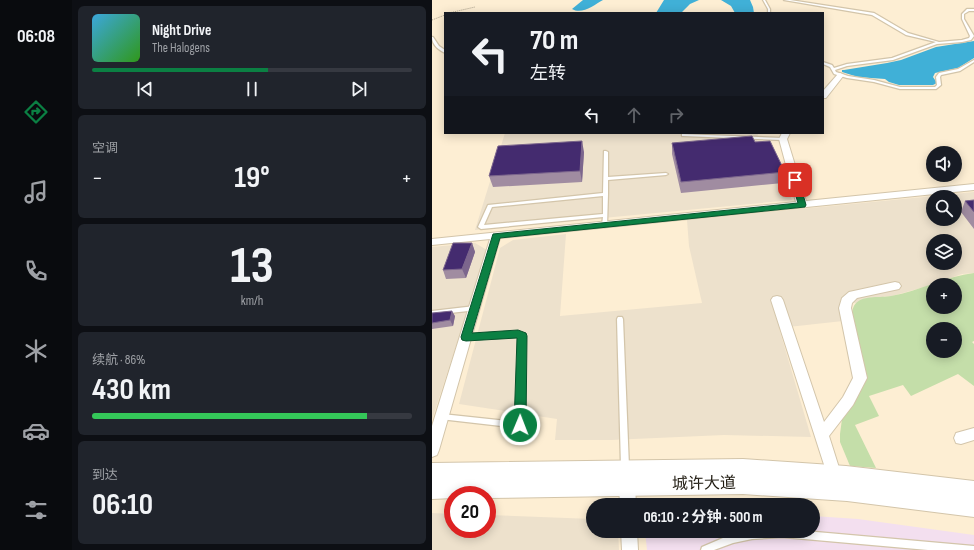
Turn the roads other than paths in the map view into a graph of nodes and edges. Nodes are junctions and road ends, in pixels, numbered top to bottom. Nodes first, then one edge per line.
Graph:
1 (764, 0) edge
2 (785, 0) edge
3 (974, 10) edge
4 (769, 12) edge
5 (432, 38) edge
6 (938, 42) junction
7 (444, 51) edge
8 (974, 61) edge
9 (824, 63) edge
10 (833, 69) junction
11 (840, 75) junction
12 (824, 95) edge
13 (683, 135) dead end
14 (784, 136) edge
15 (606, 152) dead end
16 (666, 174) dead end
17 (606, 179) junction
18 (974, 187) edge
19 (606, 194) junction
20 (802, 205) junction
21 (605, 220) junction
22 (496, 236) junction
23 (432, 242) edge
24 (895, 286) dead end
25 (777, 300) dead end
26 (474, 308) junction
27 (432, 313) edge
28 (620, 320) dead end
29 (466, 337) junction
30 (442, 417) junction
31 (821, 435) junction
32 (432, 450) edge
33 (432, 473) edge
34 (834, 474) junction
35 (627, 487) edge
36 (432, 488) edge
37 (974, 492) edge
38 (974, 506) edge
39 (629, 538) edge
40 (960, 549) edge
41 (630, 550) edge
42 (705, 550) edge
43 (974, 550) edge

1 - 4 lane
2 - 6 lane
3 - 6 lane
5 - 7 lane
6 - 10 lane
8 - 11 lane
9 - 10 lane
10 - 11 lane
11 - 12 street
13 - 14 lane
14 - 20 street
15 - 17 lane
16 - 17 lane
17 - 19 lane
18 - 20 street
19 - 21 lane
19 - 21 lane
20 - 21 street
21 - 22 street
22 - 23 street
22 - 26 street
24 - 31 street
25 - 31 street
26 - 27 lane
26 - 29 street
28 - 35 lane
29 - 30 street
29 - 30 lane
30 - 32 street
31 - 34 street
33 - 35 main road, 城许大道
34 - 35 main road, 城许大道
34 - 37 main road, 城许大道
35 - 36 main road, 城许大道
35 - 38 main road, 城许大道
39 - 41 street
40 - 42 lane
40 - 43 lane

